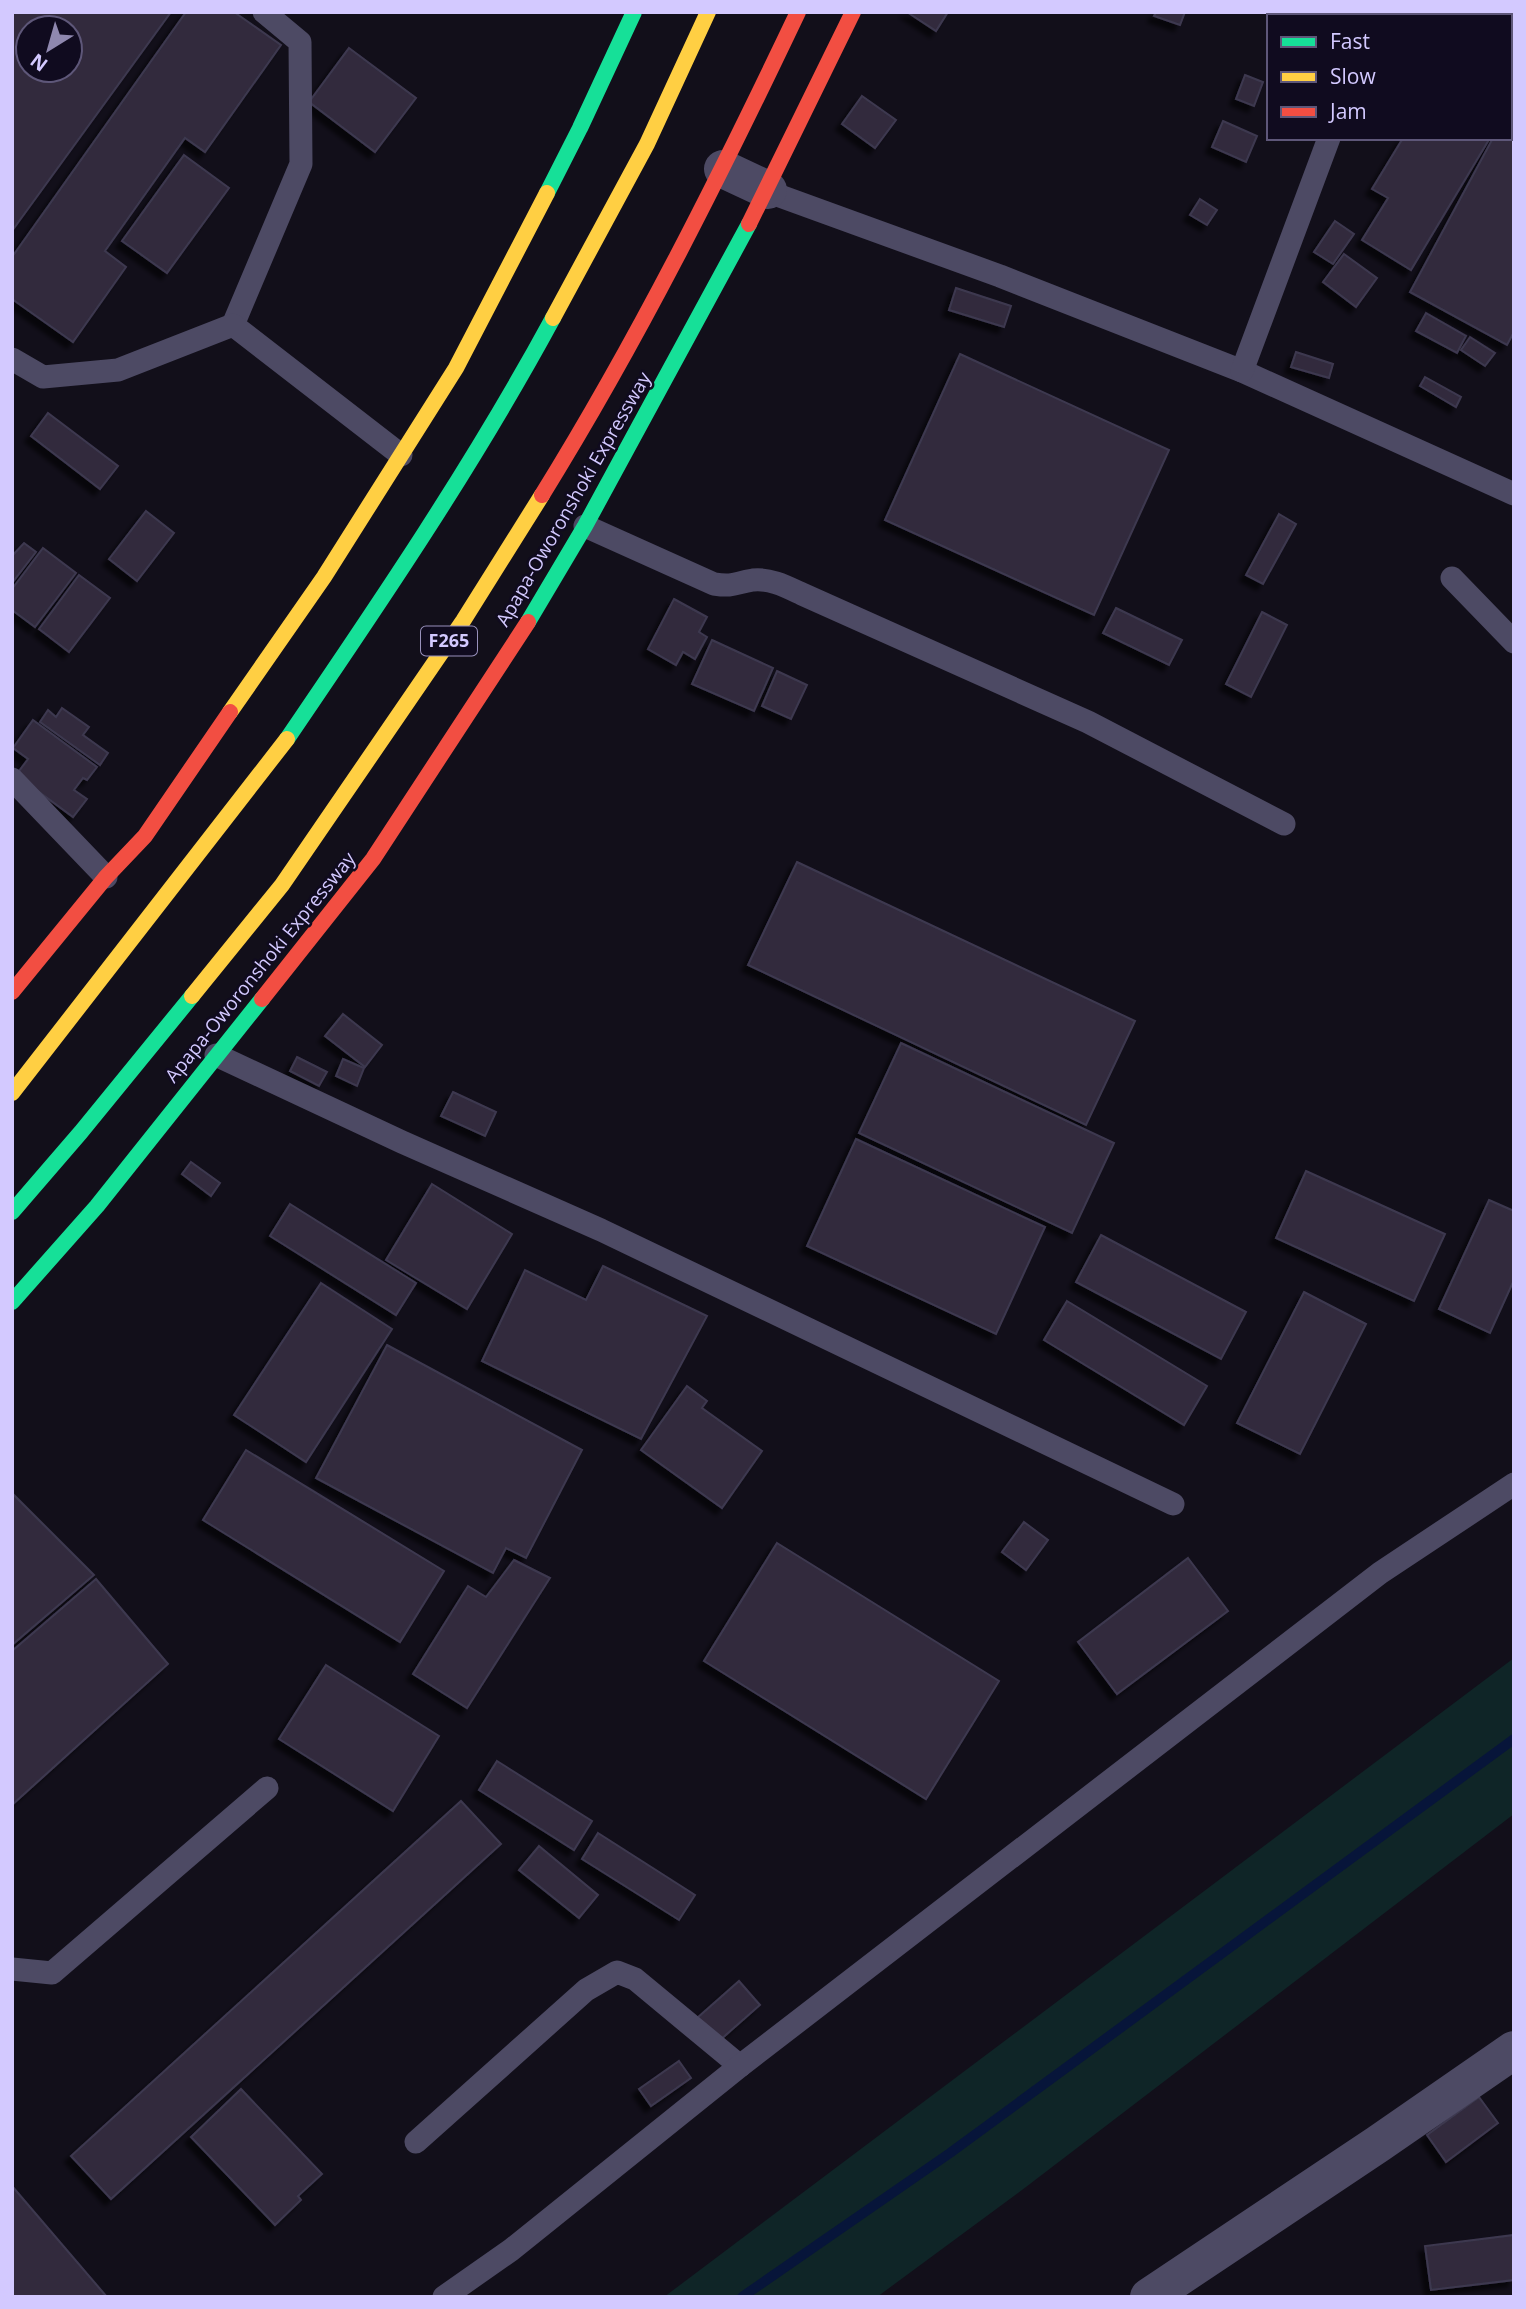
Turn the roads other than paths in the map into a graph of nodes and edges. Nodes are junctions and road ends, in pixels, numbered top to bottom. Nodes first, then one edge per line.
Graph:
1 (264, 12) edge
2 (634, 12) edge
3 (708, 12) edge
4 (798, 12) edge
5 (853, 12) edge
6 (1328, 140) edge
7 (721, 173) junction
8 (768, 190) junction
9 (233, 325) junction
10 (12, 359) edge
11 (1242, 371) junction
12 (401, 455) junction
13 (1514, 494) edge
14 (585, 526) junction
15 (1452, 578) dead end
16 (1514, 642) edge
17 (12, 779) edge
18 (1284, 824) dead end
19 (106, 877) junction
20 (12, 992) edge
21 (216, 1055) junction
22 (12, 1093) edge
23 (12, 1212) edge
24 (12, 1301) edge
25 (1514, 1485) edge
26 (1173, 1504) dead end
27 (267, 1788) dead end
28 (12, 1969) edge
29 (1514, 2050) edge
30 (740, 2066) junction
31 (416, 2142) dead end
32 (1153, 2295) edge
33 (444, 2297) edge

1 - 9 lane
2 - 12 main road
3 - 22 main road
4 - 7 main road, Apapa-Oworonshoki Expressway / F265
5 - 8 main road, Apapa-Oworonshoki Expressway
6 - 11 lane
7 - 8 street
7 - 23 main road, Apapa-Oworonshoki Expressway / F265
8 - 11 lane
8 - 14 main road, Apapa-Oworonshoki Expressway
9 - 10 lane
9 - 12 lane
11 - 13 lane
12 - 19 main road
14 - 18 lane
14 - 21 main road, Apapa-Oworonshoki Expressway
15 - 16 lane
17 - 19 lane
19 - 20 main road
21 - 24 main road, Apapa-Oworonshoki Expressway
21 - 26 lane
25 - 30 lane
27 - 28 lane
29 - 32 street
30 - 31 lane
30 - 33 lane

